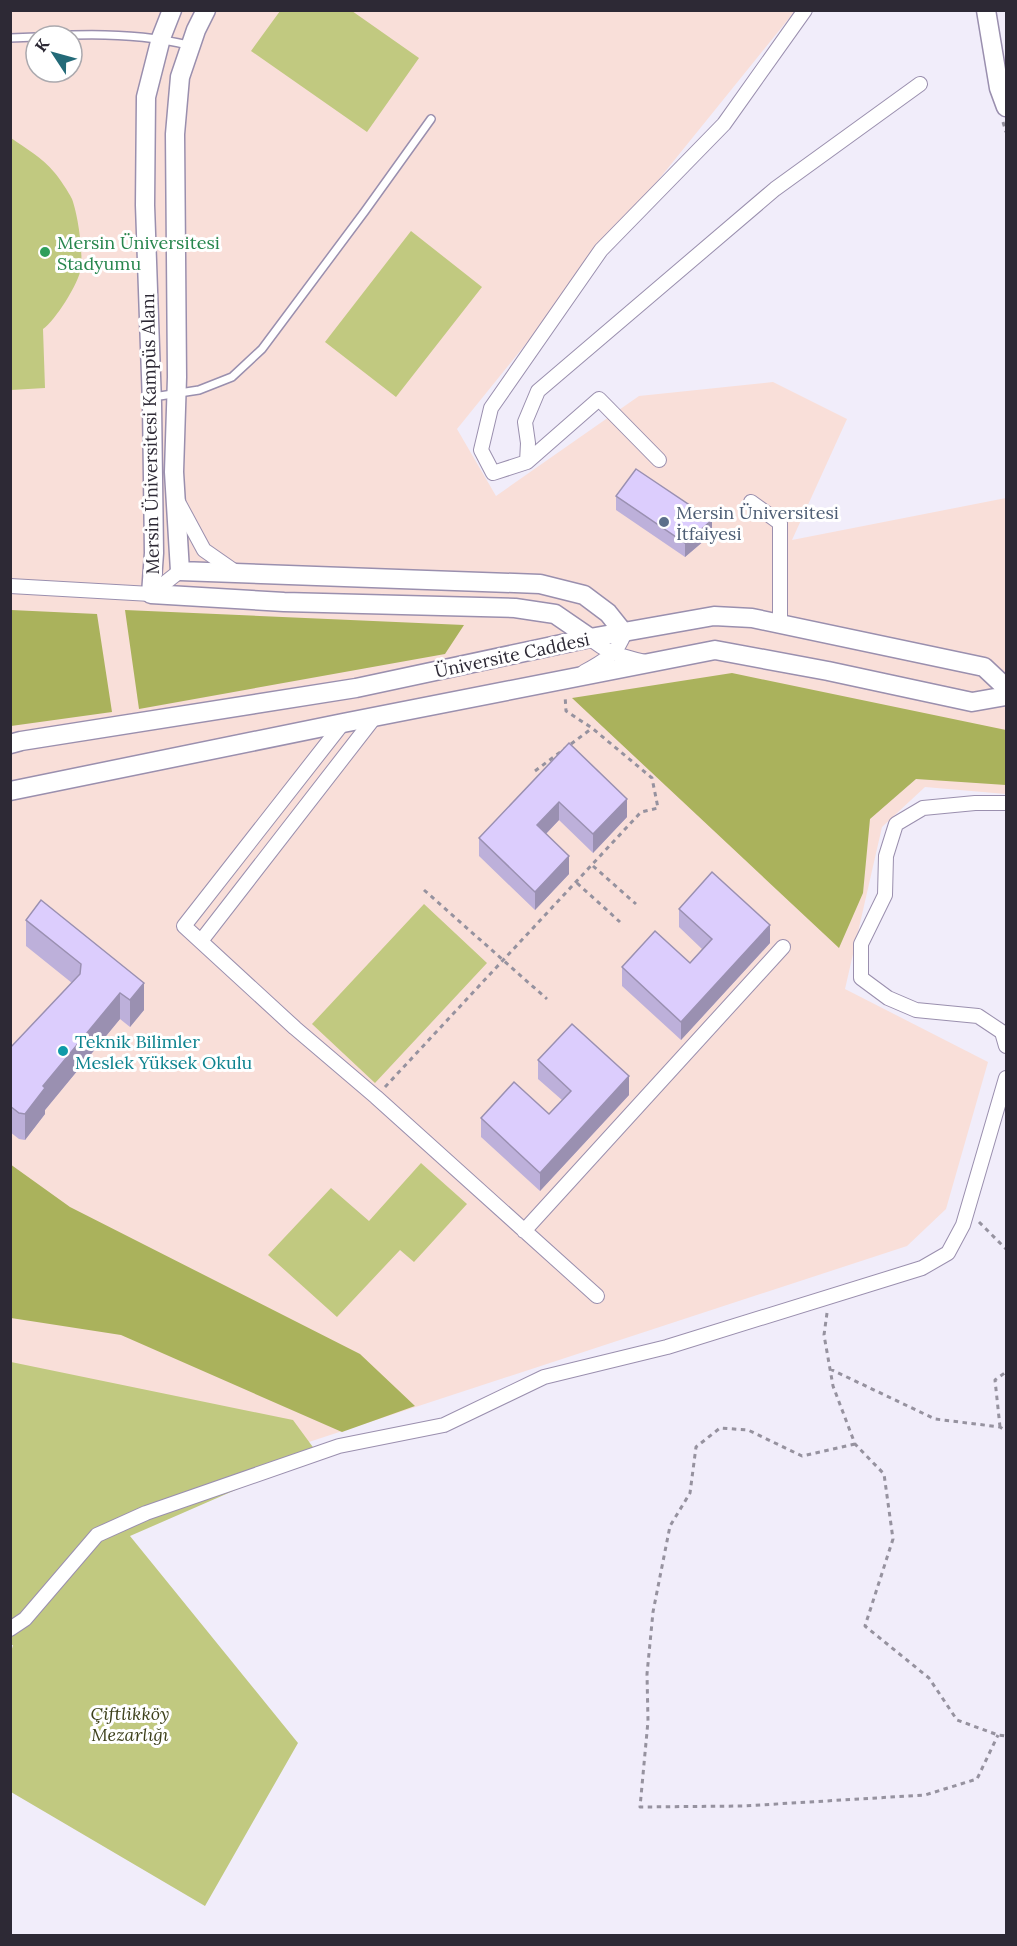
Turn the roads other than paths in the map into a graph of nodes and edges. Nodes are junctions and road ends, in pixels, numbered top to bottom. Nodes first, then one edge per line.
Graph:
1 (172, 10) edge
2 (206, 10) edge
3 (805, 10) edge
4 (986, 10) edge
5 (84, 34) edge
6 (161, 38) junction
7 (191, 45) junction
8 (920, 84) dead end
9 (1006, 107) edge
10 (431, 119) dead end
11 (177, 392) junction
12 (152, 397) junction
13 (658, 460) dead end
14 (527, 462) junction
15 (176, 496) junction
16 (751, 502) dead end
17 (180, 571) junction
18 (237, 573) junction
19 (10, 586) edge
20 (151, 594) junction
21 (780, 624) junction
22 (624, 633) junction
23 (590, 638) junction
24 (612, 654) junction
25 (647, 663) junction
26 (569, 679) junction
27 (1006, 684) edge
28 (1006, 696) edge
29 (374, 718) junction
30 (343, 723) junction
31 (10, 744) edge
32 (10, 792) edge
33 (1006, 803) edge
34 (201, 940) junction
35 (783, 947) dead end
36 (1006, 1046) edge
37 (1006, 1078) edge
38 (524, 1231) junction
39 (597, 1296) dead end
40 (10, 1629) edge

1 - 6 main road, Mersin Üniversitesi Kampüs Alanı
2 - 7 main road, Mersin Üniversitesi Kampüs Alanı
3 - 14 street
4 - 9 main road
5 - 6 lane
6 - 7 lane
6 - 12 main road, Mersin Üniversitesi Kampüs Alanı
7 - 11 main road, Mersin Üniversitesi Kampüs Alanı
8 - 14 street
10 - 11 lane
11 - 12 lane
11 - 15 main road, Mersin Üniversitesi Kampüs Alanı
12 - 20 main road, Mersin Üniversitesi Kampüs Alanı
13 - 14 street
15 - 17 main road, Mersin Üniversitesi Kampüs Alanı
15 - 18 street
16 - 21 street
17 - 18 main road, Mersin Üniversitesi Kampüs Alanı
17 - 20 street
18 - 22 main road, Mersin Üniversitesi Kampüs Alanı
19 - 20 street
20 - 23 main road, Mersin Üniversitesi Kampüs Alanı
21 - 22 main road, Üniversite Caddesi
21 - 27 main road, Üniversite Caddesi
22 - 23 main road, Üniversite Caddesi
22 - 24 street
23 - 24 street
23 - 31 main road, Üniversite Caddesi
24 - 25 street
24 - 26 street
25 - 26 main road
25 - 28 main road
26 - 29 main road
29 - 30 main road
29 - 34 street
30 - 32 main road
30 - 34 street
33 - 36 street
34 - 38 street
35 - 38 street
37 - 40 street
38 - 39 street

